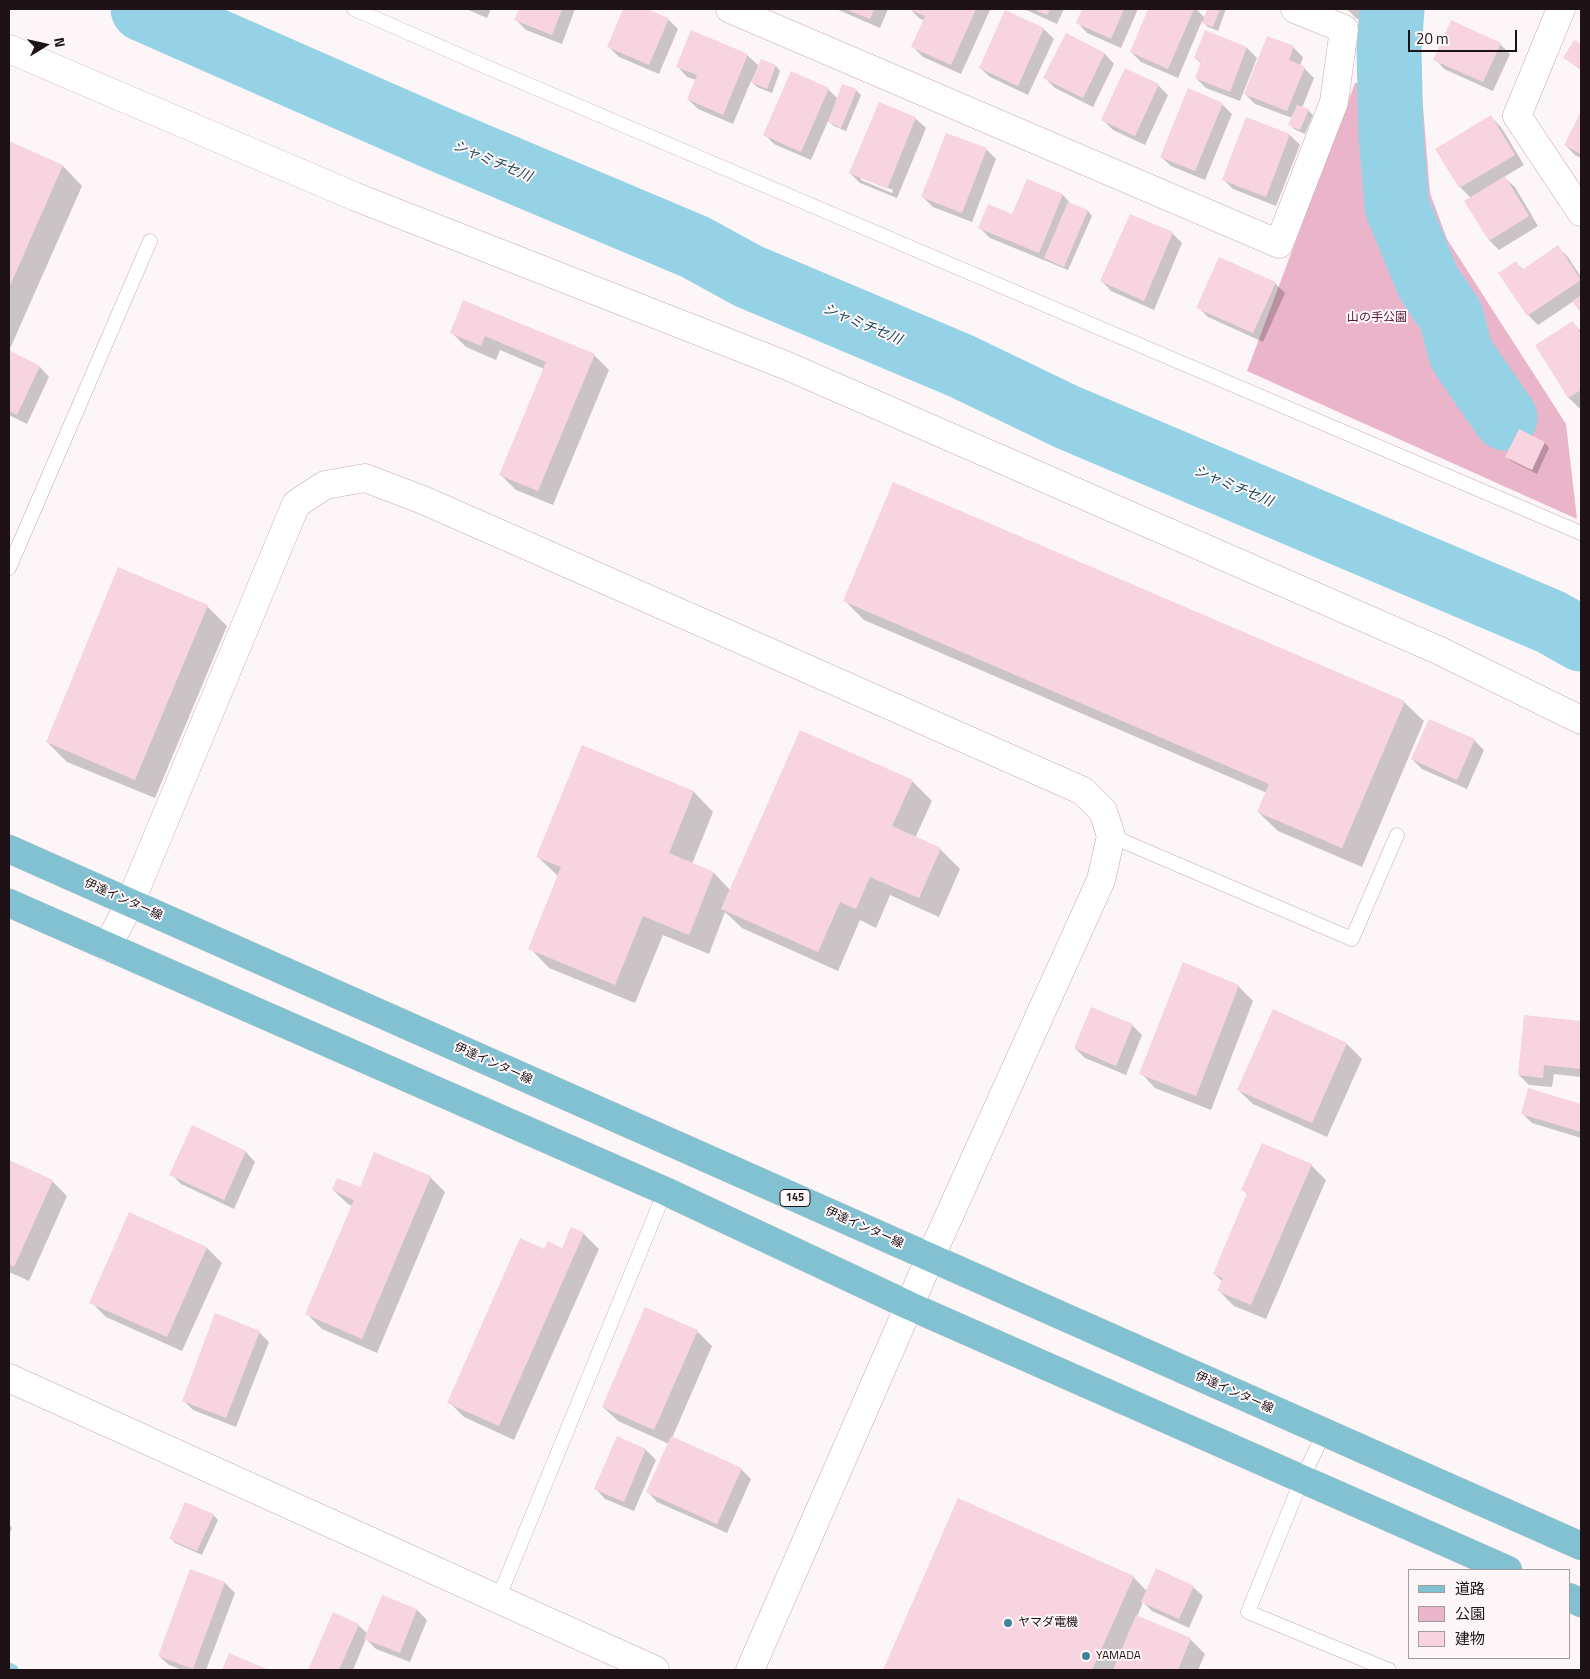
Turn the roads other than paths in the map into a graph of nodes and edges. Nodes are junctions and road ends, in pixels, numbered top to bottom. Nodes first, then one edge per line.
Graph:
1 (354, 9) edge
2 (730, 9) edge
3 (1295, 9) edge
4 (1561, 9) edge
5 (9, 49) edge
6 (1581, 212) edge
7 (150, 241) dead end
8 (1581, 533) edge
9 (9, 568) edge
10 (1581, 720) edge
11 (1397, 835) dead end
12 (1111, 836) junction
13 (9, 849) edge
14 (130, 903) junction
15 (9, 904) edge
16 (107, 947) junction
17 (665, 1191) junction
18 (930, 1258) junction
19 (910, 1306) junction
20 (9, 1378) edge
21 (1324, 1433) junction
22 (1302, 1479) junction
23 (1581, 1546) edge
24 (1506, 1569) edge
25 (498, 1599) junction
26 (655, 1670) edge
27 (750, 1670) edge
28 (1389, 1670) edge

1 - 8 lane
2 - 3 street
4 - 6 street
5 - 10 street
7 - 9 lane
11 - 12 lane
12 - 14 street
12 - 18 street
13 - 14 main road, 伊達インター線 / 145
14 - 16 street
14 - 18 main road, 伊達インター線 / 145
15 - 16 main road
16 - 17 main road
17 - 19 main road
17 - 25 lane
18 - 19 street
18 - 21 main road, 伊達インター線 / 145
19 - 22 main road
19 - 27 street
20 - 25 street
21 - 22 lane
21 - 23 main road, 伊達インター線 / 145
22 - 24 main road
22 - 28 lane
25 - 26 street

